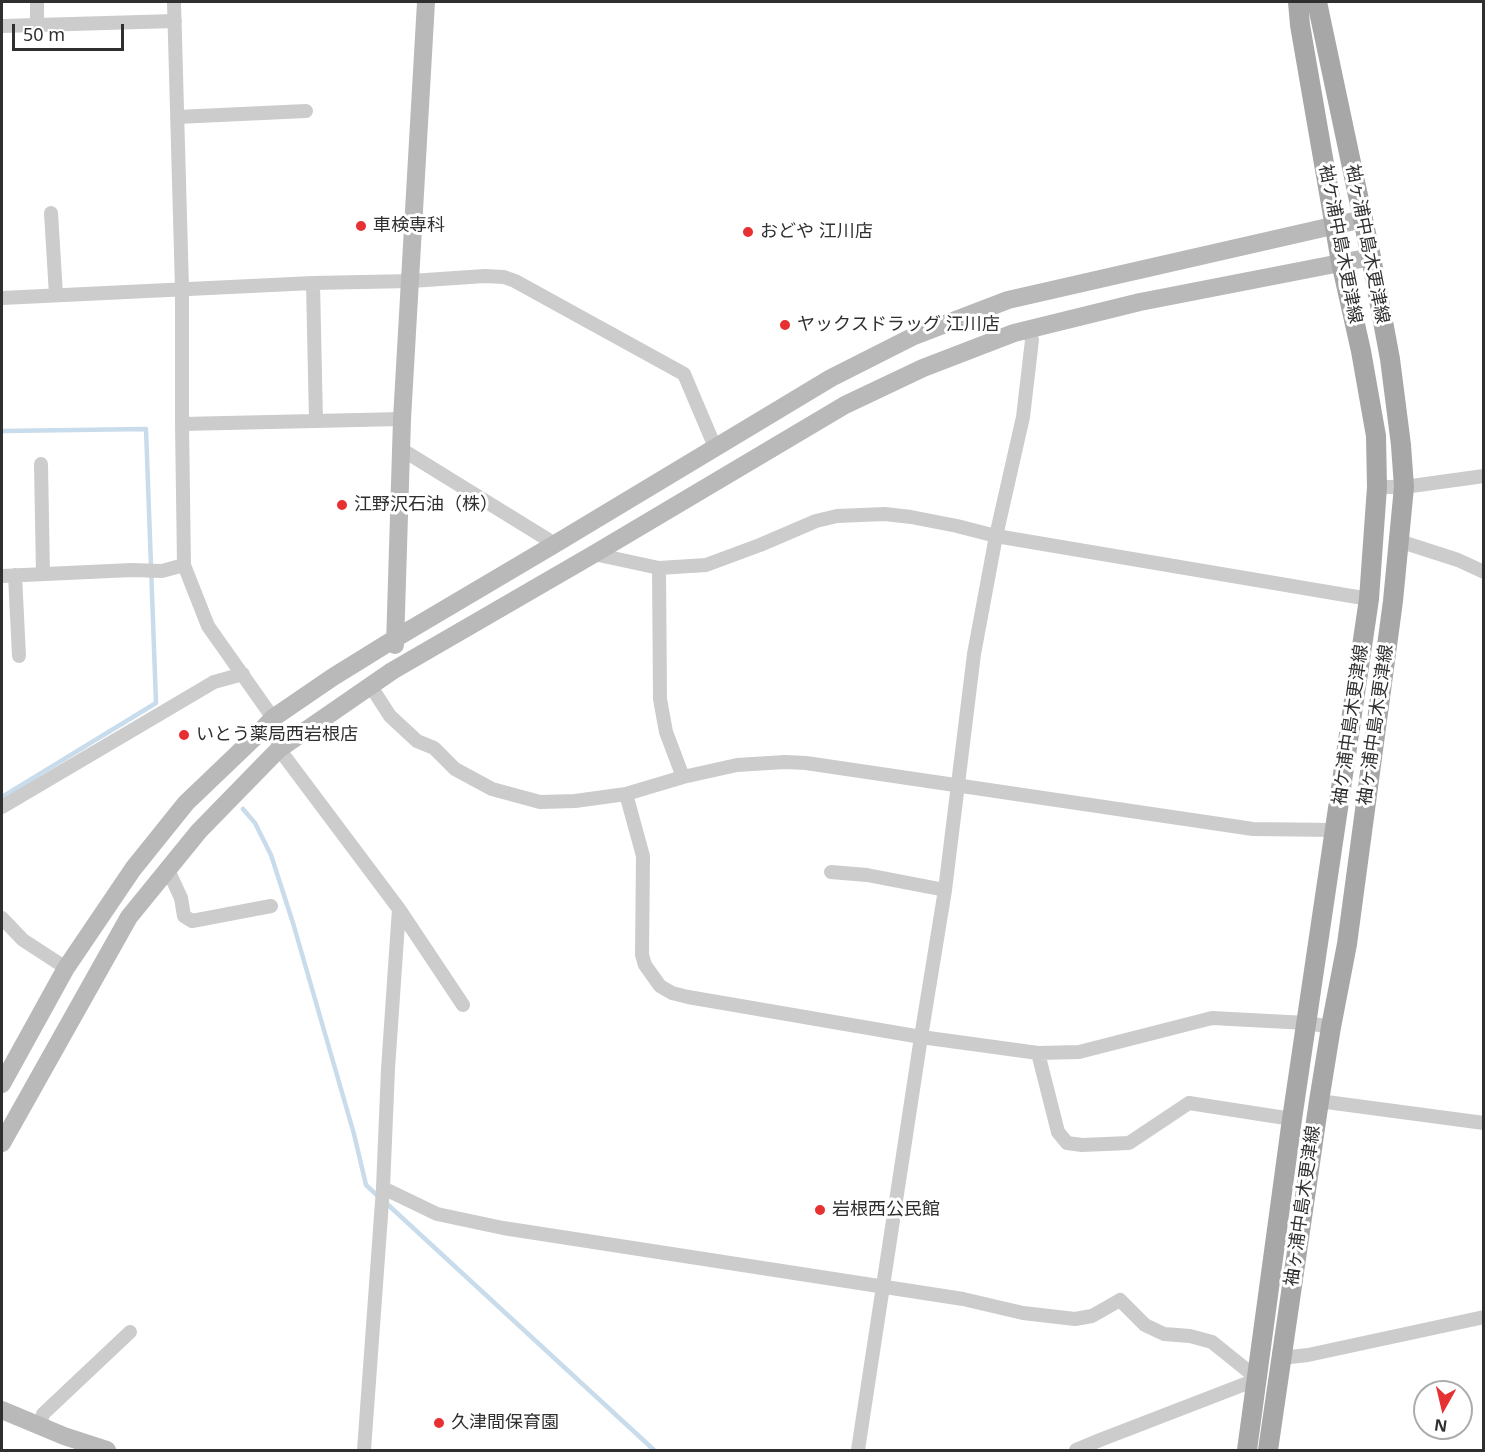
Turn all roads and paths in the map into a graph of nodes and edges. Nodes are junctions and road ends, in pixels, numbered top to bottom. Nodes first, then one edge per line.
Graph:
1 (37, 2) edge
2 (174, 2) edge
3 (426, 2) edge
4 (1298, 2) edge
5 (1317, 2) edge
6 (175, 21) junction
7 (2, 26) edge
8 (37, 26) junction
9 (306, 111) dead end
10 (177, 117) junction
11 (51, 213) dead end
12 (1363, 219) junction
13 (1335, 226) junction
14 (1371, 257) junction
15 (1341, 262) junction
16 (411, 281) junction
17 (313, 284) junction
18 (182, 289) junction
19 (56, 295) junction
20 (2, 298) edge
21 (1028, 329) junction
22 (402, 419) junction
23 (316, 421) junction
24 (182, 424) junction
25 (715, 447) junction
26 (401, 449) junction
27 (41, 464) dead end
28 (1484, 476) edge
29 (1377, 487) junction
30 (1404, 487) junction
31 (996, 536) junction
32 (1399, 541) junction
33 (555, 544) junction
34 (594, 554) junction
35 (184, 565) junction
36 (659, 568) junction
37 (1484, 572) edge
38 (43, 574) junction
39 (8, 575) edge
40 (1369, 599) junction
41 (396, 638) junction
42 (19, 656) dead end
43 (392, 671) junction
44 (243, 674) junction
45 (370, 685) junction
46 (273, 718) junction
47 (279, 748) junction
48 (683, 777) junction
49 (958, 786) junction
50 (626, 794) junction
51 (2, 807) edge
52 (1336, 830) junction
53 (168, 870) junction
54 (831, 872) dead end
55 (945, 890) junction
56 (272, 906) dead end
57 (399, 909) junction
58 (2, 918) edge
59 (66, 968) junction
60 (463, 1005) dead end
61 (1307, 1023) junction
62 (1331, 1027) junction
63 (921, 1037) junction
64 (1038, 1053) junction
65 (2, 1084) edge
66 (1319, 1101) junction
67 (1292, 1119) junction
68 (1484, 1123) edge
69 (2, 1143) edge
70 (383, 1188) junction
71 (882, 1287) junction
72 (1484, 1317) edge
73 (130, 1332) dead end
74 (1281, 1358) junction
75 (1258, 1379) junction
76 (2, 1410) edge
77 (40, 1426) junction
78 (1100, 1445) edge
79 (107, 1450) edge
80 (364, 1450) edge
81 (858, 1450) edge
82 (1076, 1450) edge
83 (1247, 1450) edge
84 (1268, 1450) edge

1 - 8 street
2 - 6 street
3 - 16 street
4 - 13 main road, 袖ケ浦中島木更津線
5 - 12 main road, 袖ヶ浦中島木更津線
6 - 8 street
6 - 10 street
7 - 8 street
9 - 10 street
10 - 18 street
11 - 19 street
12 - 13 street
12 - 14 main road, 袖ヶ浦中島木更津線
13 - 15 main road, 袖ケ浦中島木更津線
13 - 25 street
14 - 15 street
14 - 30 main road, 袖ヶ浦中島木更津線
15 - 21 street
15 - 29 main road, 袖ケ浦中島木更津線
16 - 17 street
16 - 22 street
16 - 25 street
17 - 18 street
17 - 23 street
18 - 19 street
18 - 24 street
19 - 20 street
21 - 31 street
21 - 34 street
22 - 23 street
22 - 26 street
23 - 24 street
24 - 35 street
25 - 33 street
26 - 33 street
26 - 41 street
27 - 38 street
28 - 30 street
29 - 30 street
29 - 40 main road, 袖ケ浦中島木更津線
30 - 32 main road, 袖ヶ浦中島木更津線
31 - 36 street
31 - 40 street
31 - 49 street
32 - 37 street
32 - 62 main road, 袖ヶ浦中島木更津線
33 - 41 street
34 - 36 street
34 - 43 street
35 - 38 street
35 - 44 street
36 - 48 street
38 - 39 street
39 - 42 street
40 - 52 main road, 袖ケ浦中島木更津線
41 - 43 street
41 - 46 street
43 - 45 street
44 - 46 street
44 - 51 street
45 - 47 street
45 - 50 street
46 - 47 street
46 - 59 street
47 - 53 street
47 - 57 street
48 - 49 street
48 - 50 street
49 - 52 street
49 - 55 street
50 - 63 street
52 - 61 main road, 袖ケ浦中島木更津線
53 - 56 street
53 - 69 street
54 - 55 street
55 - 63 street
57 - 60 street
57 - 70 street
58 - 59 street
59 - 65 street
61 - 62 street
61 - 64 street
61 - 67 main road, 袖ケ浦中島木更津線
62 - 66 main road, 袖ヶ浦中島木更津線
63 - 64 street
63 - 71 street
64 - 67 street
66 - 68 street
66 - 74 main road, 袖ヶ浦中島木更津線
67 - 75 main road, 袖ケ浦中島木更津線
70 - 71 street
70 - 80 street
71 - 75 street
71 - 81 street
72 - 74 street
73 - 77 street
74 - 84 main road, 袖ヶ浦中島木更津線
75 - 78 street
75 - 83 main road, 袖ケ浦中島木更津線
76 - 77 street
77 - 79 street
78 - 82 street

